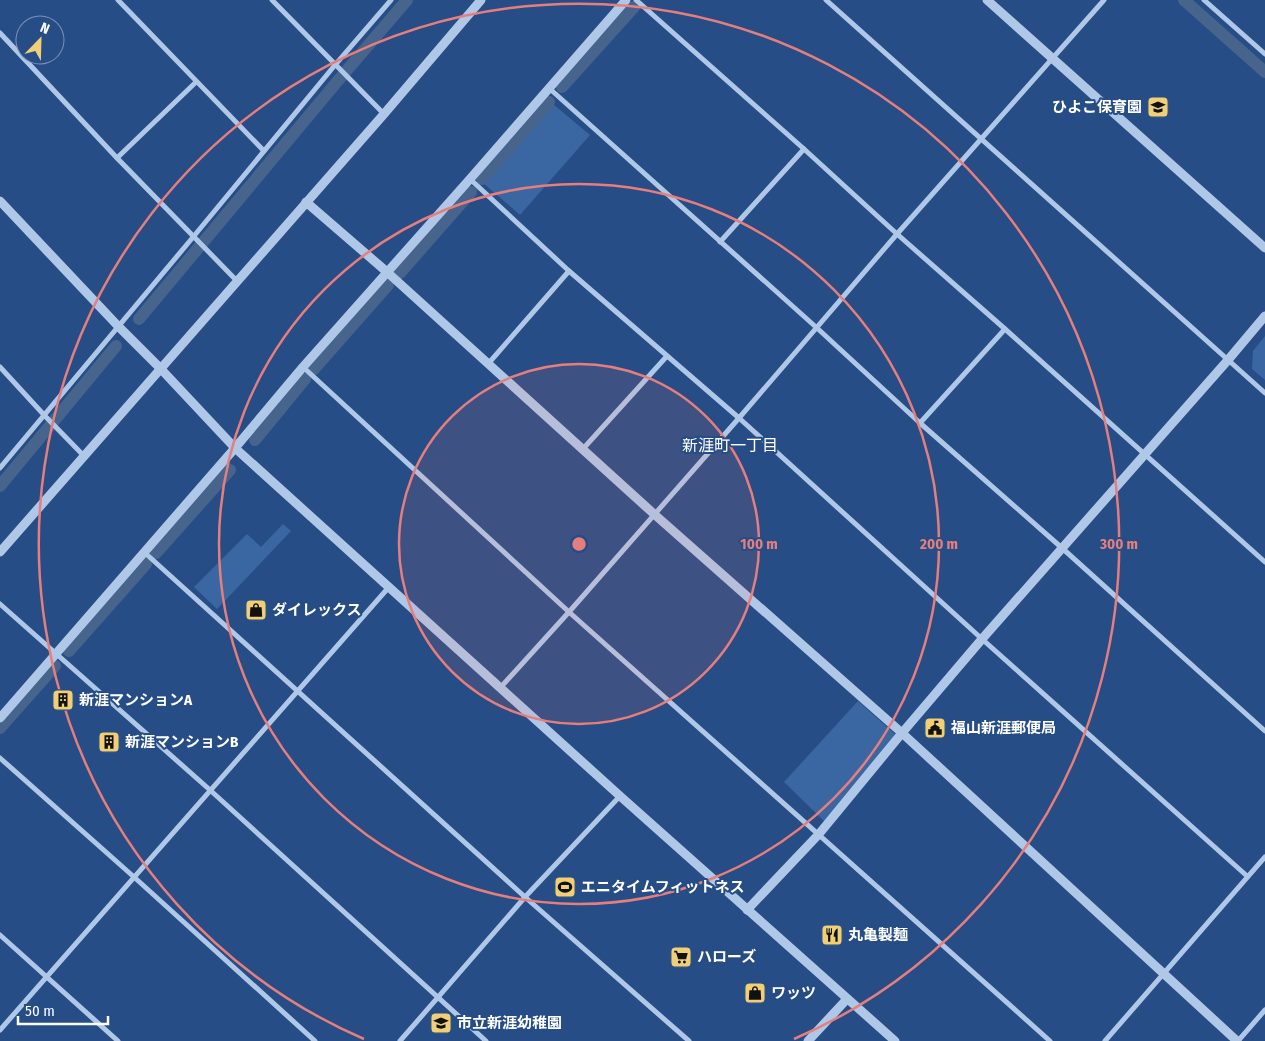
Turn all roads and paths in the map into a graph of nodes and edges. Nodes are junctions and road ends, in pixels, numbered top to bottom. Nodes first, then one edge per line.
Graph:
1 (118, 0) edge
2 (272, 0) edge
3 (391, 0) edge
4 (481, 0) edge
5 (626, 0) edge
6 (636, 0) edge
7 (826, 0) edge
8 (987, 0) edge
9 (1104, 0) edge
10 (1204, 0) edge
11 (0, 33) edge
12 (1265, 54) edge
13 (1052, 58) junction
14 (335, 65) junction
15 (196, 82) junction
16 (550, 89) junction
17 (384, 114) junction
18 (981, 138) junction
19 (804, 149) junction
20 (264, 151) junction
21 (118, 158) junction
22 (470, 179) junction
23 (0, 201) edge
24 (306, 202) junction
25 (897, 234) junction
26 (194, 236) junction
27 (720, 242) junction
28 (1265, 248) edge
29 (569, 271) junction
30 (387, 272) junction
31 (237, 281) junction
32 (1265, 316) edge
33 (118, 326) junction
34 (817, 328) junction
35 (1004, 329) junction
36 (666, 356) junction
37 (1228, 360) junction
38 (488, 364) junction
39 (0, 367) edge
40 (303, 367) junction
41 (160, 368) junction
42 (1265, 393) edge
43 (45, 416) junction
44 (739, 418) junction
45 (920, 423) junction
46 (235, 448) junction
47 (582, 450) junction
48 (1144, 454) junction
49 (84, 456) junction
50 (0, 468) edge
51 (654, 514) junction
52 (1062, 548) junction
53 (0, 552) edge
54 (143, 552) junction
55 (1265, 562) edge
56 (389, 586) junction
57 (0, 604) edge
58 (569, 612) junction
59 (982, 639) junction
60 (56, 654) junction
61 (500, 688) junction
62 (296, 691) junction
63 (0, 718) edge
64 (1265, 731) edge
65 (902, 733) junction
66 (0, 758) edge
67 (210, 790) junction
68 (620, 796) junction
69 (819, 834) junction
70 (1265, 857) edge
71 (1247, 876) junction
72 (134, 877) junction
73 (525, 897) junction
74 (747, 910) junction
75 (0, 935) edge
76 (1164, 974) junction
77 (47, 977) junction
78 (438, 998) junction
79 (848, 999) junction
80 (1265, 1010) edge
81 (0, 1030) edge
82 (118, 1041) edge
83 (315, 1041) edge
84 (400, 1041) edge
85 (486, 1041) edge
86 (689, 1041) edge
87 (808, 1041) edge
88 (895, 1041) edge
89 (1050, 1041) edge
90 (1105, 1041) edge
91 (1237, 1041) edge

1 - 15 street
2 - 14 street
3 - 14 street
4 - 17 street
5 - 16 street
6 - 19 street
7 - 18 street
8 - 13 street
9 - 13 street
10 - 12 street
11 - 21 street
13 - 18 street
13 - 28 street
14 - 17 street
14 - 20 street
15 - 20 street
15 - 21 street
16 - 22 street
16 - 27 street
17 - 24 street
18 - 25 street
18 - 37 street
19 - 25 street
19 - 27 street
20 - 26 street
21 - 26 street
22 - 29 street
22 - 30 street
23 - 33 street
24 - 30 street
24 - 31 street
25 - 34 street
25 - 35 street
26 - 31 street
26 - 33 street
27 - 34 street
29 - 36 street
29 - 38 street
30 - 38 street
30 - 40 street
31 - 41 street
32 - 37 street
33 - 41 street
33 - 43 street
34 - 44 street
34 - 45 street
35 - 45 street
35 - 48 street
36 - 44 street
36 - 47 street
37 - 42 street
37 - 48 street
38 - 47 street
39 - 43 street
40 - 46 street
40 - 58 street
41 - 46 street
41 - 49 street
43 - 49 street
43 - 50 street
44 - 51 street
44 - 59 street
45 - 52 street
46 - 54 street
46 - 56 street
47 - 51 street
48 - 52 street
48 - 55 street
49 - 53 street
51 - 58 street
51 - 65 street
52 - 59 street
52 - 64 street
54 - 60 street
54 - 62 street
56 - 61 street
56 - 62 street
57 - 60 street
58 - 61 street
58 - 69 street
59 - 65 street
59 - 71 street
60 - 63 street
60 - 67 street
61 - 68 street
62 - 67 street
62 - 73 street
65 - 69 street
65 - 76 street
66 - 72 street
67 - 72 street
67 - 78 street
68 - 73 street
68 - 74 street
69 - 74 street
69 - 89 street
70 - 71 street
71 - 76 street
72 - 77 street
72 - 83 street
73 - 78 street
73 - 86 street
74 - 79 street
75 - 77 street
76 - 90 street
76 - 91 street
77 - 81 street
77 - 82 street
78 - 84 street
78 - 85 street
79 - 87 street
79 - 88 street
80 - 91 street

